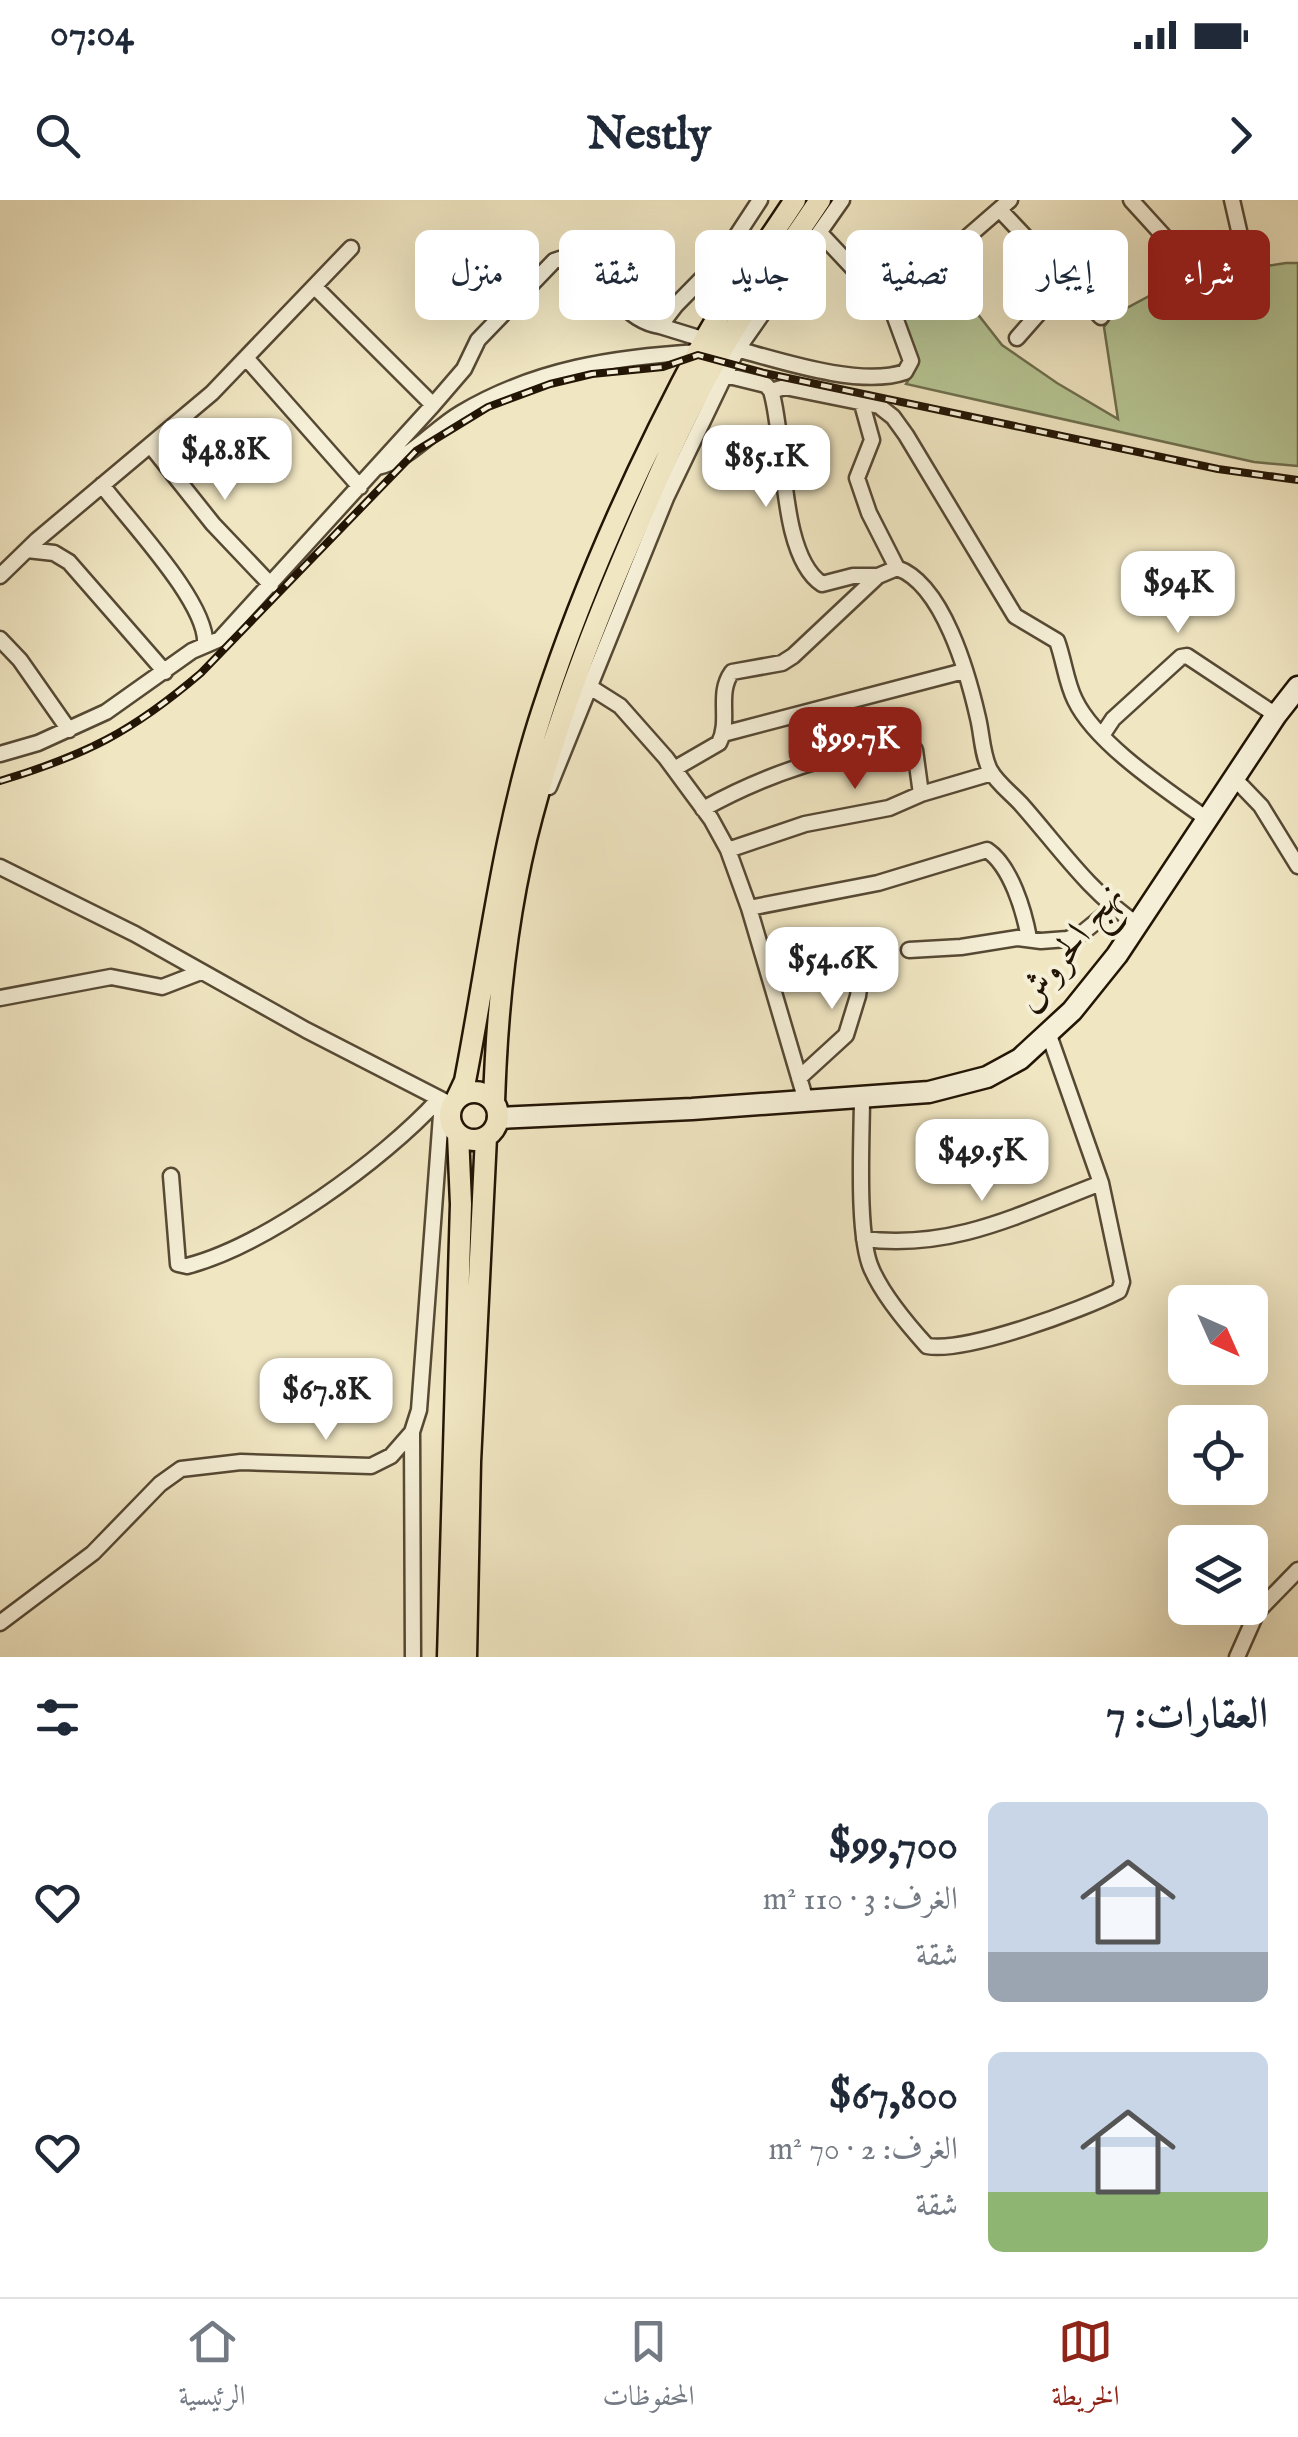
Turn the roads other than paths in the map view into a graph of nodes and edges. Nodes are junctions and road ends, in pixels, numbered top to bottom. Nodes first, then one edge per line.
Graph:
1 (760, 200) edge
2 (795, 200) edge
3 (820, 200) edge
4 (842, 200) edge
5 (1131, 200) edge
6 (1156, 200) edge
7 (1232, 200) edge
8 (1005, 205) edge
9 (1142, 213) junction
10 (822, 230) edge
11 (977, 230) edge
12 (1026, 230) edge
13 (1158, 230) edge
14 (1239, 230) edge
15 (826, 239) edge
16 (350, 248) dead end
17 (846, 261) edge
18 (315, 287) junction
19 (745, 320) edge
20 (896, 320) edge
21 (1033, 320) edge
22 (660, 326) junction
23 (1017, 338) dead end
24 (713, 357) junction
25 (247, 358) junction
26 (771, 390) junction
27 (862, 404) junction
28 (433, 405) junction
29 (150, 445) junction
30 (378, 467) junction
31 (102, 485) junction
32 (360, 486) junction
33 (27, 550) junction
34 (896, 568) junction
35 (0, 576) edge
36 (878, 576) junction
37 (271, 586) junction
38 (0, 638) edge
39 (205, 645) junction
40 (964, 671) junction
41 (164, 672) junction
42 (590, 687) junction
43 (1298, 687) edge
44 (1276, 715) junction
45 (69, 730) junction
46 (723, 734) junction
47 (1102, 734) junction
48 (0, 754) edge
49 (674, 769) junction
50 (992, 773) junction
51 (1234, 778) junction
52 (921, 794) junction
53 (703, 809) junction
54 (532, 814) junction
55 (1206, 820) junction
56 (728, 850) junction
57 (1298, 866) edge
58 (0, 867) edge
59 (749, 908) junction
60 (1113, 908) junction
61 (1137, 924) junction
62 (1029, 938) junction
63 (865, 946) dead end
64 (910, 950) dead end
65 (201, 972) junction
66 (0, 998) edge
67 (1049, 1036) junction
68 (799, 1078) junction
69 (862, 1097) junction
70 (447, 1101) junction
71 (806, 1101) junction
72 (496, 1110) junction
73 (458, 1134) junction
74 (486, 1137) junction
75 (171, 1176) dead end
76 (1101, 1183) junction
77 (864, 1239) junction
78 (412, 1432) junction
79 (1298, 1570) edge
80 (0, 1623) edge
81 (412, 1657) edge
82 (448, 1657) edge
83 (466, 1657) edge
84 (1237, 1657) edge

1 - 22 street
2 - 24 main road
3 - 24 main road
4 - 10 street
5 - 9 street
6 - 9 street
7 - 14 street
8 - 11 street
8 - 12 street
9 - 13 street
15 - 17 street
16 - 18 street
18 - 25 street
18 - 28 street
19 - 24 street
20 - 24 street
21 - 23 street
22 - 24 street
22 - 28 street
24 - 26 street
24 - 30 street
24 - 42 street
24 - 54 main road
24 - 70 main road
25 - 29 street
25 - 32 street
26 - 27 street
26 - 36 street
27 - 34 street
27 - 47 street
28 - 30 street
29 - 31 street
29 - 37 street
30 - 32 street
31 - 33 street
31 - 39 street
32 - 37 street
33 - 35 street
33 - 41 street
34 - 36 street
34 - 40 street
36 - 46 street
37 - 39 street
38 - 45 street
39 - 41 street
40 - 46 street
40 - 50 street
41 - 45 street
42 - 49 street
42 - 54 street
43 - 44 street, نهج الحروش
44 - 47 street
44 - 51 street, نهج الحروش
45 - 48 street
46 - 49 street
47 - 55 street
49 - 53 street
50 - 52 street
50 - 60 street
51 - 55 street, نهج الحروش
51 - 57 street
52 - 53 street
52 - 56 street
53 - 56 street
54 - 72 main road
55 - 61 street, نهج الحروش
56 - 59 street
58 - 65 street
59 - 62 street
59 - 68 street
60 - 61 street
60 - 62 street
61 - 67 street, نهج الحروش
62 - 64 street
63 - 68 street
65 - 66 street
65 - 70 street
67 - 69 street, نهج الحروش
67 - 76 street
68 - 71 street
69 - 71 street, نهج الحروش
69 - 77 street
70 - 72 main road
70 - 73 main road
70 - 75 street
70 - 78 street
71 - 72 street, نهج الحروش
72 - 74 main road
73 - 74 main road
73 - 82 main road
74 - 83 main road
76 - 77 street
76 - 77 street
78 - 80 street
78 - 81 street
79 - 84 street

